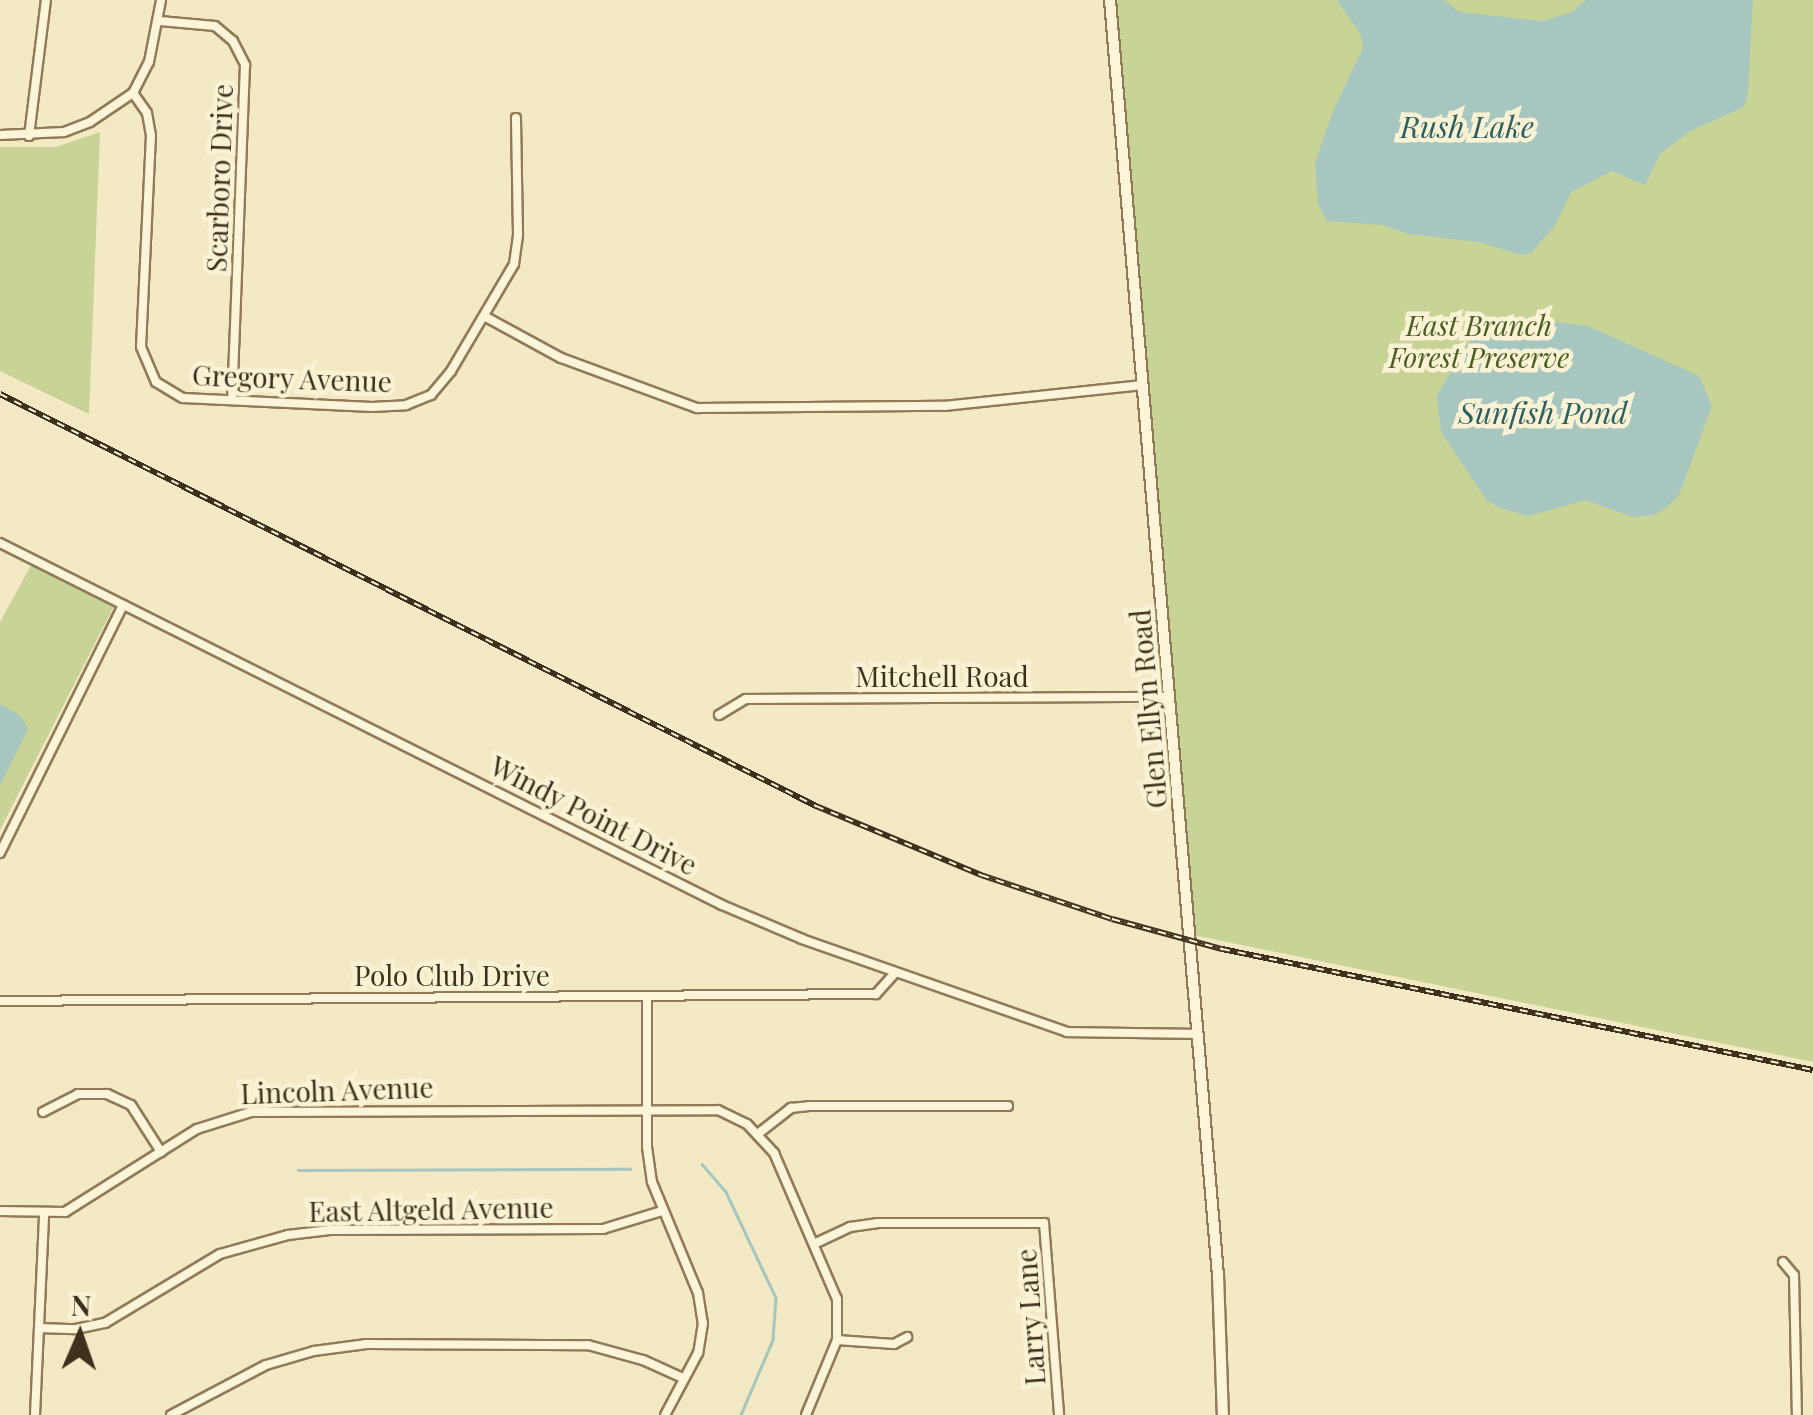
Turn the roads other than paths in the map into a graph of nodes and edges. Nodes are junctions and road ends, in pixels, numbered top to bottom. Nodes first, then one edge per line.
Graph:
1 (46, 0) edge
2 (161, 0) edge
3 (1110, 0) edge
4 (160, 21) junction
5 (133, 92) junction
6 (516, 118) dead end
7 (0, 134) edge
8 (30, 136) junction
9 (484, 316) junction
10 (1143, 386) junction
11 (232, 400) junction
12 (0, 543) edge
13 (124, 604) junction
14 (1169, 697) junction
15 (719, 715) dead end
16 (0, 853) edge
17 (895, 972) junction
18 (647, 996) junction
19 (0, 1001) edge
20 (1198, 1034) junction
21 (1008, 1106) dead end
22 (647, 1107) junction
23 (44, 1112) dead end
24 (760, 1134) junction
25 (161, 1152) junction
26 (0, 1211) edge
27 (662, 1211) junction
28 (44, 1213) junction
29 (816, 1243) junction
30 (1783, 1262) dead end
31 (39, 1328) junction
32 (906, 1337) dead end
33 (837, 1340) junction
34 (683, 1378) junction
35 (35, 1415) edge
36 (171, 1415) edge
37 (665, 1415) edge
38 (806, 1415) edge
39 (1059, 1415) edge
40 (1223, 1415) edge
41 (1797, 1415) edge

1 - 8 street
2 - 4 street
3 - 10 street, Glen Ellyn Road
4 - 5 street
4 - 11 street, Scarboro Drive
5 - 8 street
5 - 11 street, Gregory Avenue
6 - 9 street, Gregory Avenue
7 - 8 street
9 - 10 street
9 - 11 street, Gregory Avenue
10 - 14 street, Glen Ellyn Road
12 - 13 street, Windy Point Drive
13 - 16 street
13 - 17 street, Windy Point Drive
14 - 15 street, Mitchell Road
14 - 20 street, Glen Ellyn Road
17 - 18 street, Polo Club Drive
17 - 20 street, Windy Point Drive
18 - 19 street, Polo Club Drive
18 - 22 street
20 - 40 street, Glen Ellyn Road
21 - 24 street
22 - 24 street, Lincoln Avenue
22 - 25 street, Lincoln Avenue
22 - 27 street
23 - 25 street
24 - 29 street
25 - 28 street, Lincoln Avenue
26 - 28 street, Lincoln Avenue
27 - 31 street, East Altgeld Avenue
27 - 34 street
28 - 31 street
29 - 33 street
29 - 39 street, Larry Lane
30 - 41 street
31 - 35 street
32 - 33 street
33 - 38 street
34 - 36 street
34 - 37 street

